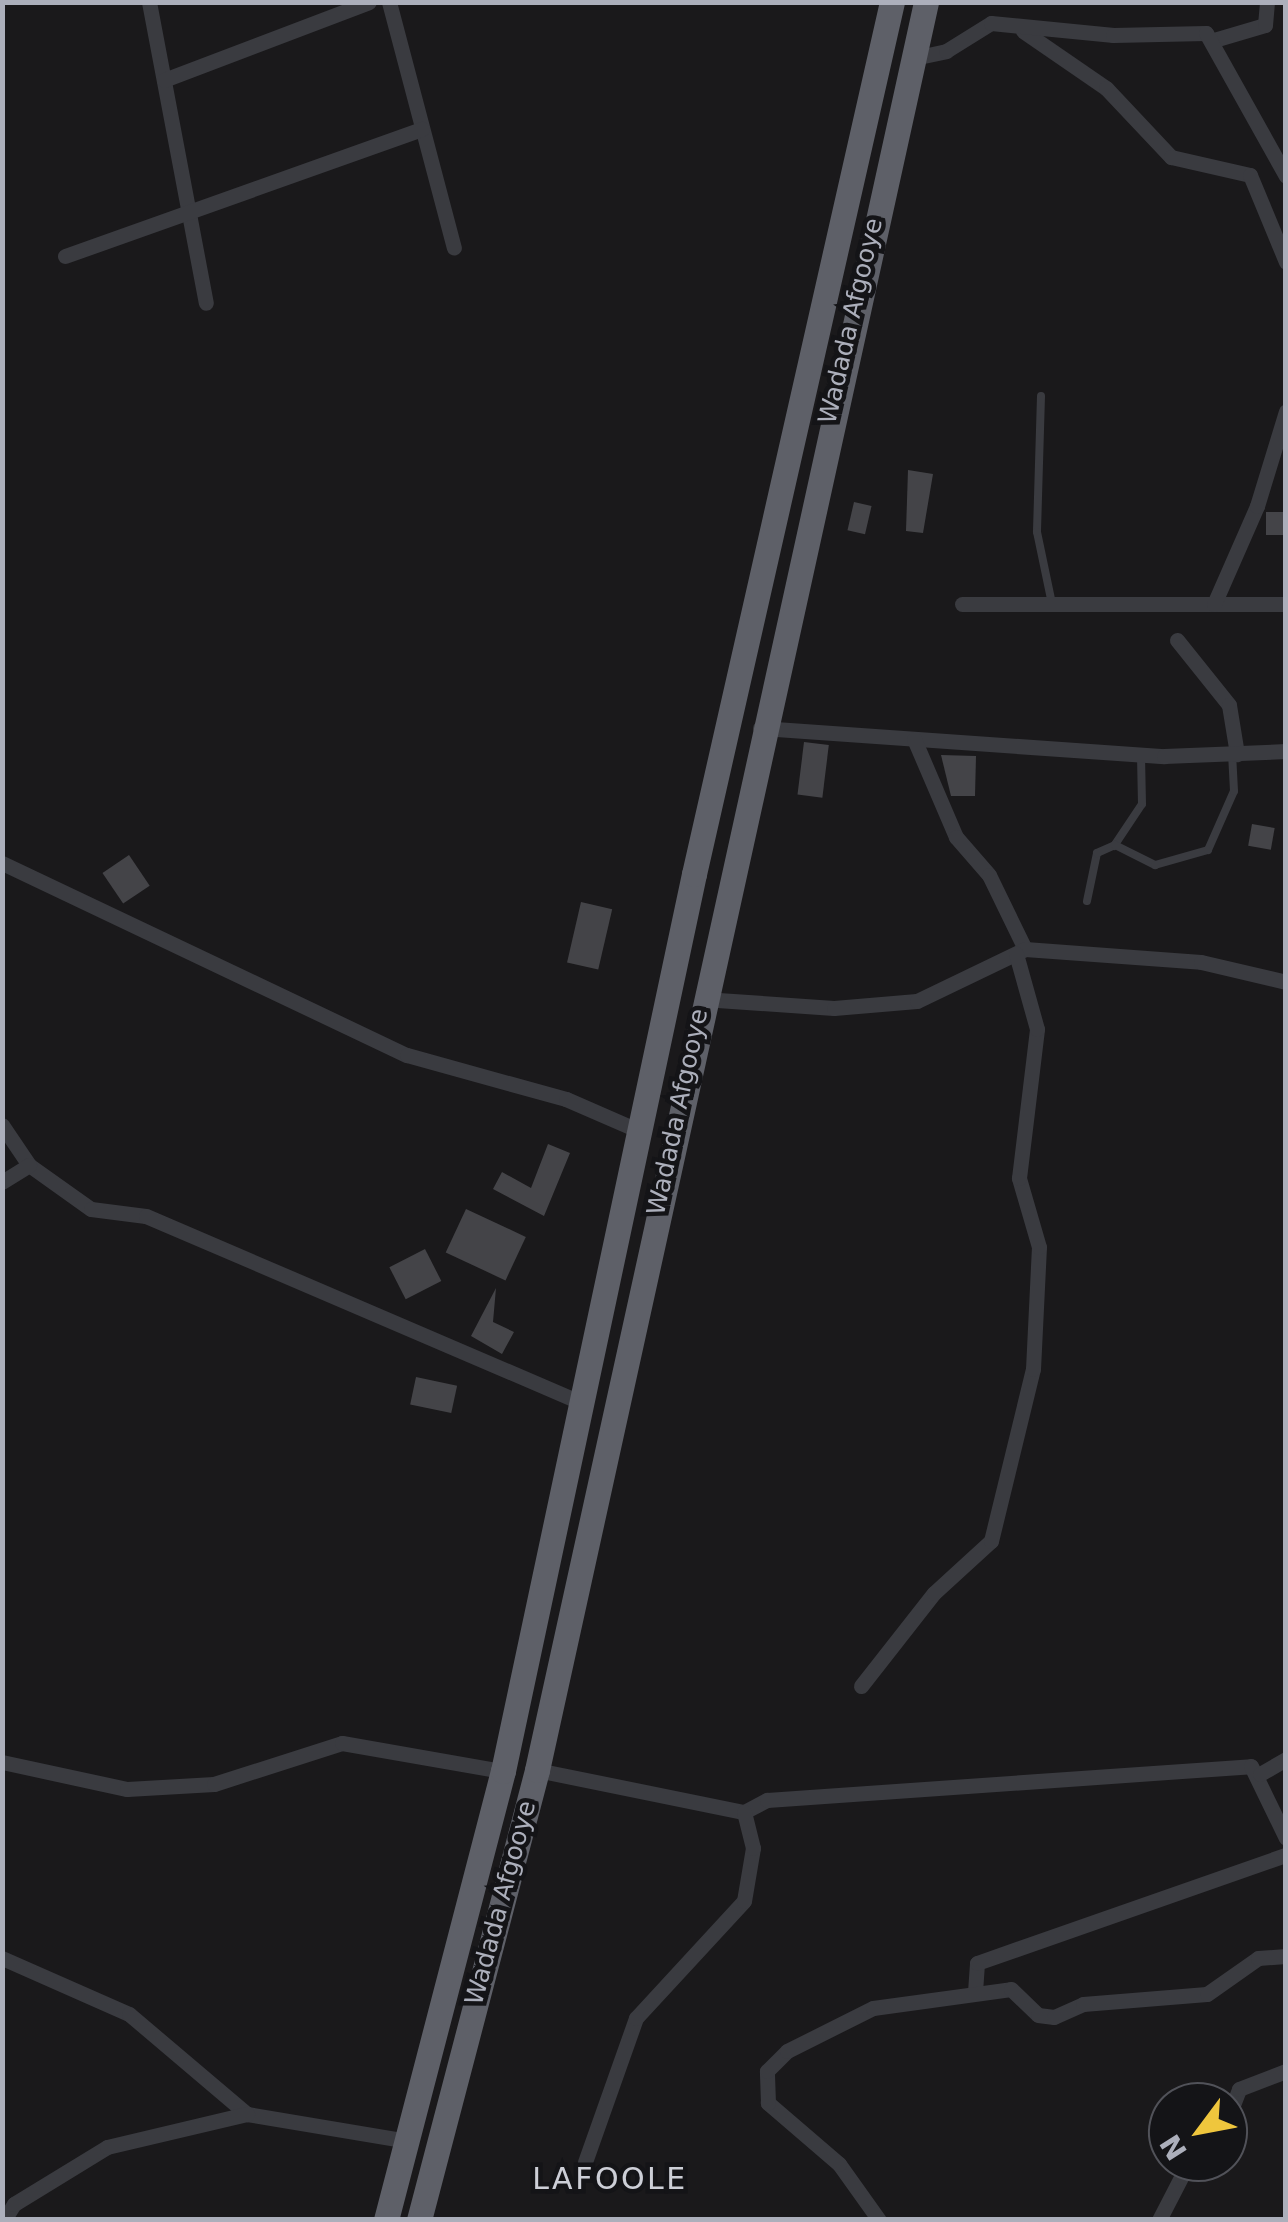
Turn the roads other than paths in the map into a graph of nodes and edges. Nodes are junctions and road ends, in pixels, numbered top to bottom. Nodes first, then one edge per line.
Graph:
1 (149, 2) edge
2 (369, 2) edge
3 (388, 2) edge
4 (892, 2) edge
5 (926, 2) edge
6 (1268, 2) edge
7 (1265, 25) junction
8 (1286, 25) edge
9 (1016, 26) junction
10 (1214, 40) junction
11 (914, 58) junction
12 (164, 80) junction
13 (422, 129) junction
14 (1250, 175) junction
15 (1285, 176) edge
16 (190, 218) junction
17 (454, 248) dead end
18 (64, 256) dead end
19 (1286, 262) edge
20 (206, 303) dead end
21 (1040, 396) dead end
22 (1286, 410) edge
23 (962, 604) dead end
24 (1052, 604) junction
25 (1214, 604) junction
26 (1286, 604) edge
27 (1177, 640) dead end
28 (760, 728) junction
29 (914, 739) junction
30 (1286, 751) edge
31 (1235, 754) junction
32 (1141, 755) junction
33 (1113, 846) junction
34 (2, 862) edge
35 (1086, 901) dead end
36 (1021, 951) junction
37 (1286, 982) edge
38 (703, 1000) junction
39 (2, 1125) edge
40 (642, 1132) junction
41 (28, 1166) junction
42 (2, 1182) edge
43 (579, 1402) junction
44 (862, 1686) dead end
45 (1286, 1759) edge
46 (2, 1762) edge
47 (502, 1770) junction
48 (536, 1770) junction
49 (1260, 1774) junction
50 (744, 1812) junction
51 (1286, 1838) edge
52 (1286, 1855) edge
53 (1286, 1956) edge
54 (2, 1958) edge
55 (975, 1992) junction
56 (1286, 2071) edge
57 (1248, 2086) edge
58 (246, 2114) junction
59 (403, 2140) junction
60 (586, 2162) dead end
61 (1179, 2182) edge
62 (4, 2220) edge
63 (386, 2220) edge
64 (419, 2220) edge
65 (879, 2220) edge
66 (1159, 2220) edge

1 - 12 street
2 - 12 street
3 - 13 street
4 - 40 highway, Wadada Afgooye
5 - 11 highway, Wadada Afgooye
6 - 7 street
7 - 8 street
7 - 10 street
9 - 10 street
9 - 11 street
9 - 14 street
10 - 15 street
11 - 28 highway, Wadada Afgooye
12 - 16 street
13 - 16 street
13 - 17 street
14 - 15 street
14 - 19 street
16 - 18 street
16 - 20 street
21 - 24 lane
22 - 25 street
23 - 24 street
24 - 25 street
25 - 26 street
27 - 31 street
28 - 29 street
28 - 38 highway, Wadada Afgooye
29 - 32 street
29 - 36 street
30 - 31 street
31 - 32 street
31 - 33 lane
32 - 33 lane
33 - 35 lane
34 - 40 street
36 - 37 street
36 - 38 street
36 - 44 street
38 - 48 highway, Wadada Afgooye
39 - 41 street
40 - 43 highway, Wadada Afgooye
41 - 42 street
41 - 43 street
43 - 47 highway, Wadada Afgooye
45 - 49 street
46 - 47 street
47 - 59 highway, Wadada Afgooye
48 - 50 street
48 - 64 highway, Wadada Afgooye
49 - 50 street
49 - 51 street
50 - 60 street
52 - 55 street
53 - 55 street
54 - 58 street
55 - 65 street
56 - 57 street
58 - 59 street
58 - 62 street
59 - 63 highway, Wadada Afgooye
61 - 66 street

